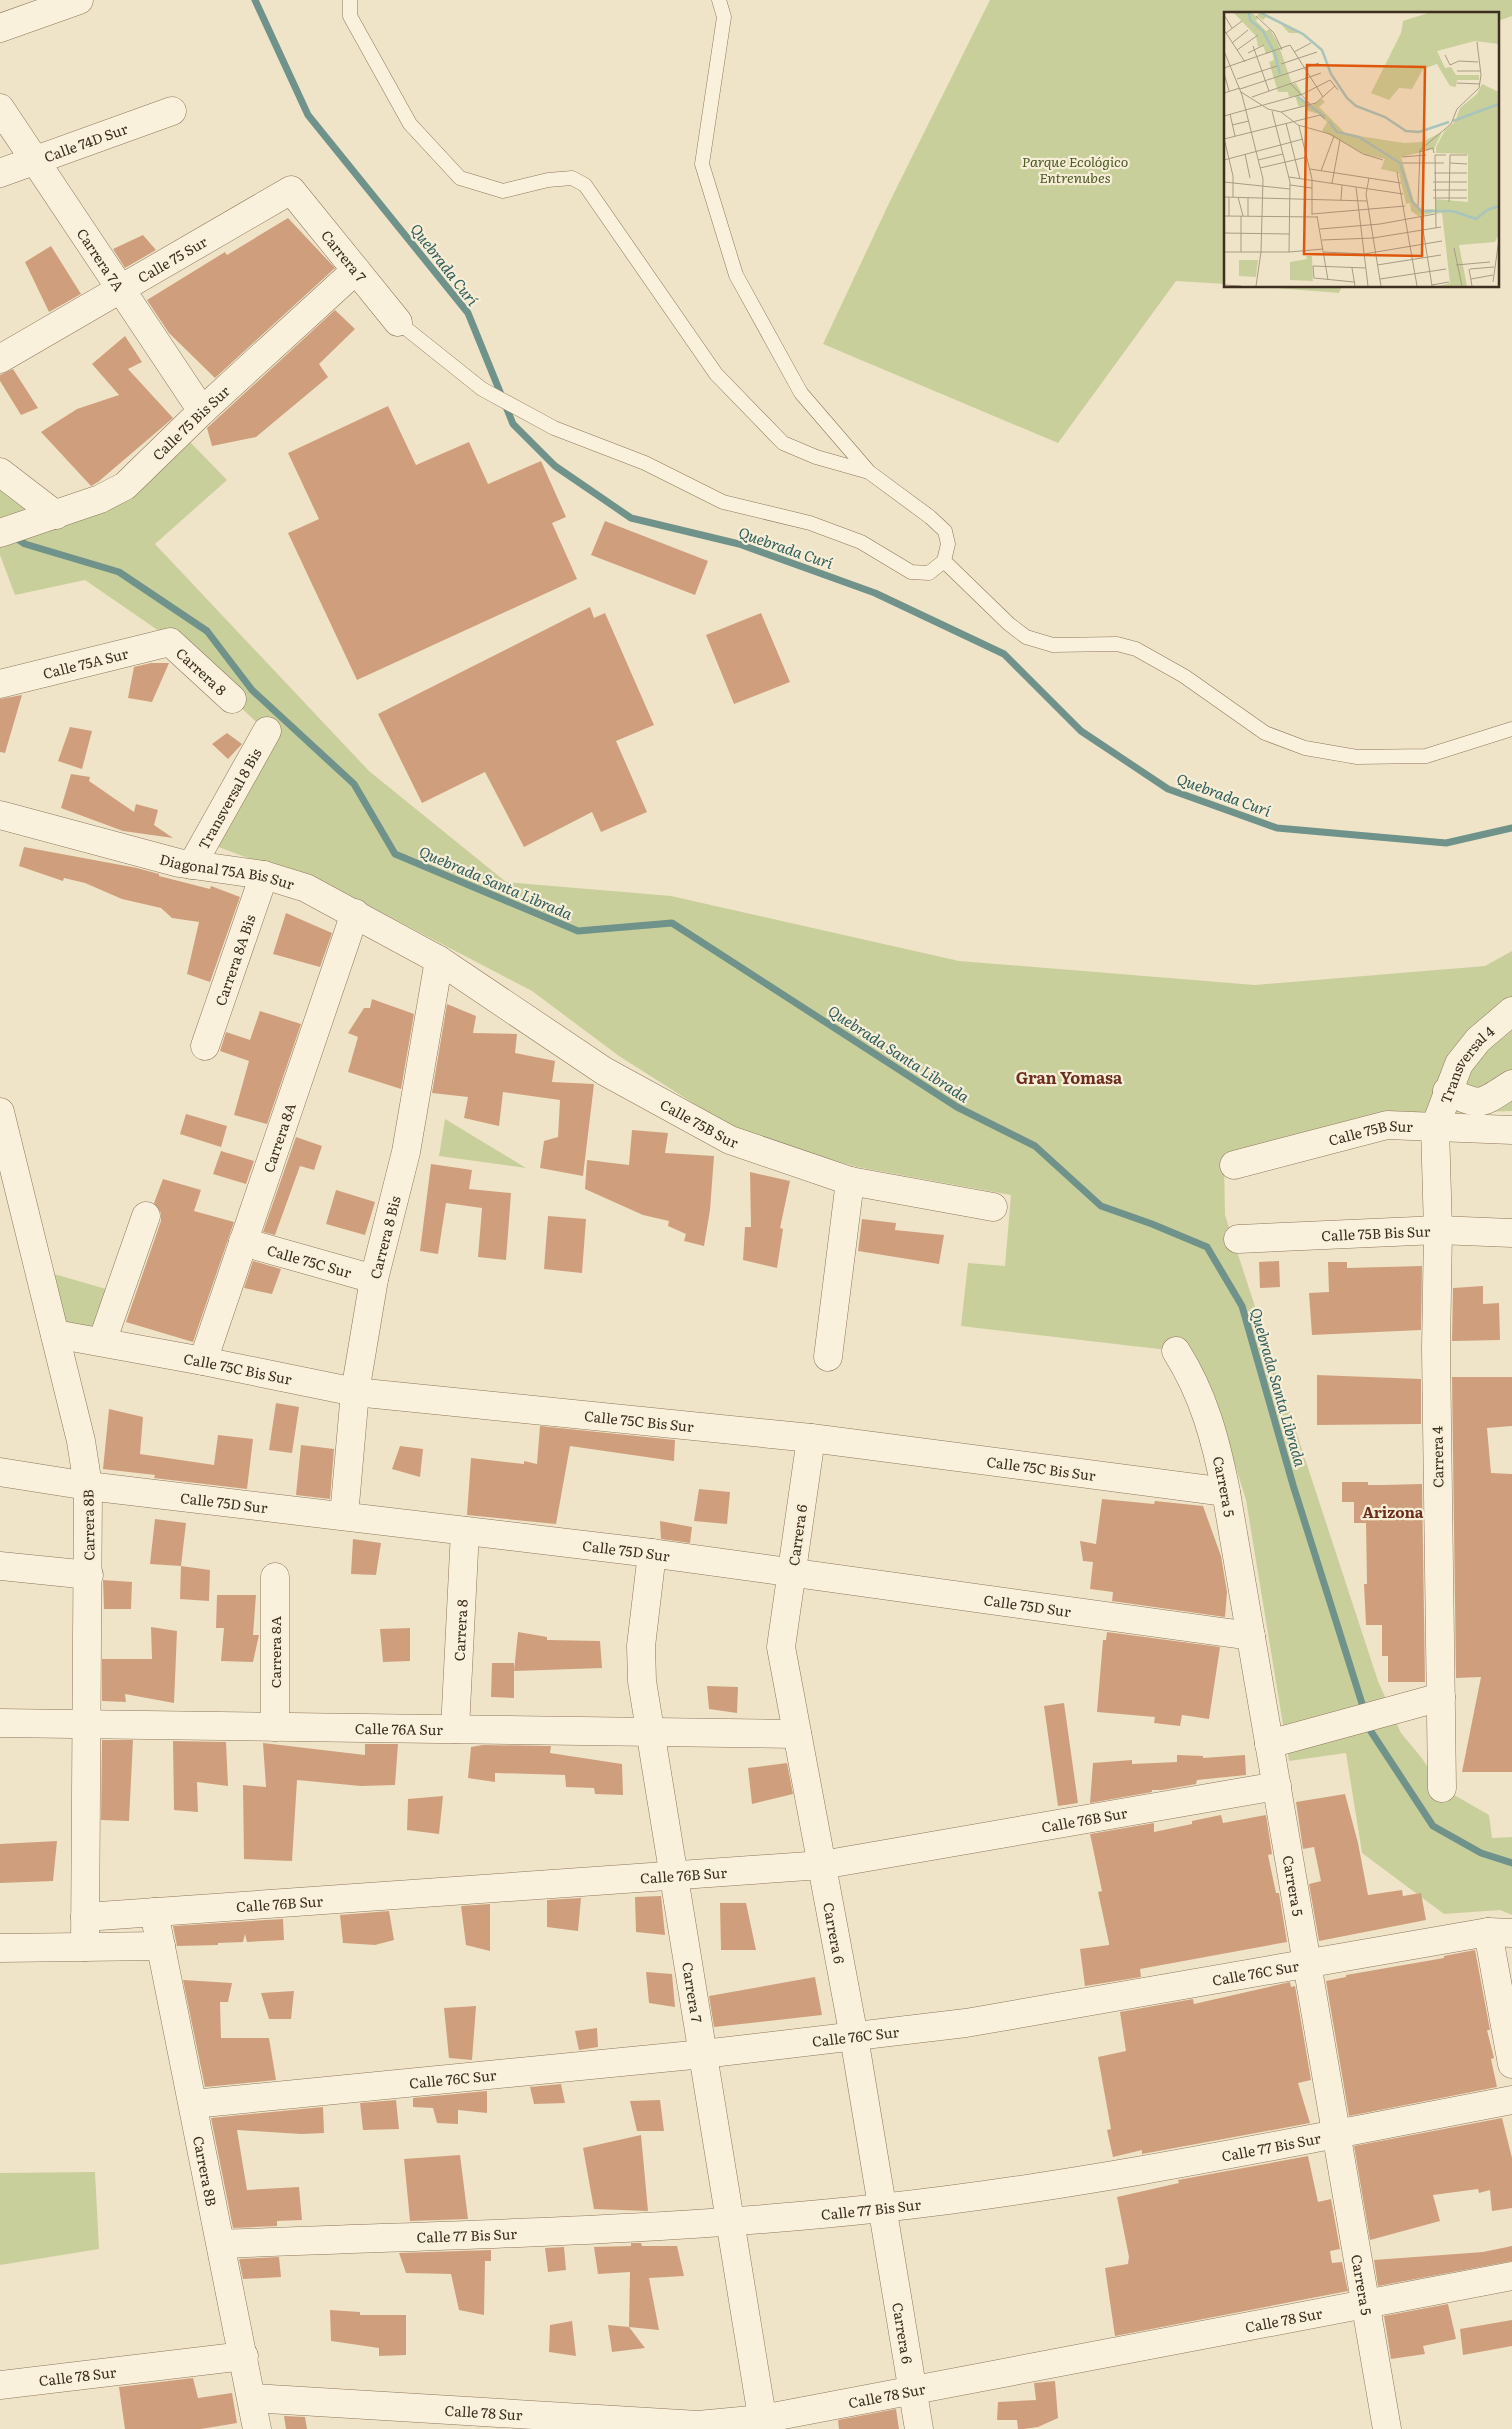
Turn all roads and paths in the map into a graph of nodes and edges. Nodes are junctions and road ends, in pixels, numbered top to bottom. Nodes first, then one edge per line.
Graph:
1 (78, 0) edge
2 (350, 0) edge
3 (720, 0) edge
4 (0, 28) edge
5 (0, 108) edge
6 (172, 111) dead end
7 (34, 160) junction
8 (0, 173) edge
9 (292, 190) joint
10 (356, 270) junction
11 (120, 290) junction
12 (398, 322) joint
13 (0, 359) edge
14 (202, 411) junction
15 (0, 472) edge
16 (869, 472) junction
17 (56, 515) junction
18 (11, 530) edge
19 (944, 561) junction
20 (170, 642) joint
21 (0, 684) edge
22 (232, 699) dead end
23 (1512, 729) edge
24 (266, 731) dead end
25 (0, 815) edge
26 (192, 865) junction
27 (264, 874) junction
28 (355, 913) junction
29 (439, 960) junction
30 (1512, 1011) edge
31 (205, 1046) dead end
32 (1512, 1084) edge
33 (1447, 1091) junction
34 (0, 1112) edge
35 (1435, 1127) junction
36 (1512, 1130) edge
37 (1234, 1165) dead end
38 (850, 1181) junction
39 (9, 1184) edge
40 (994, 1207) dead end
41 (146, 1216) dead end
42 (1438, 1230) junction
43 (1512, 1233) edge
44 (1238, 1239) dead end
45 (243, 1242) junction
46 (374, 1279) junction
47 (55, 1334) junction
48 (102, 1342) junction
49 (1176, 1351) dead end
50 (828, 1357) dead end
51 (203, 1361) junction
52 (355, 1392) junction
53 (811, 1438) junction
54 (0, 1472) edge
55 (88, 1486) junction
56 (1226, 1492) junction
57 (344, 1516) junction
58 (465, 1531) junction
59 (652, 1553) junction
60 (0, 1566) edge
61 (792, 1573) junction
62 (89, 1575) junction
63 (275, 1577) dead end
64 (1251, 1636) junction
65 (1441, 1697) junction
66 (0, 1723) edge
67 (88, 1724) junction
68 (275, 1727) junction
69 (455, 1729) junction
70 (651, 1732) junction
71 (797, 1734) junction
72 (1270, 1744) junction
73 (1277, 1786) junction
74 (1442, 1788) dead end
75 (822, 1865) junction
76 (674, 1875) junction
77 (154, 1912) junction
78 (86, 1917) junction
79 (1500, 1932) edge
80 (161, 1946) junction
81 (85, 1947) junction
82 (0, 1948) edge
83 (1307, 1963) junction
84 (854, 2037) junction
85 (703, 2054) junction
86 (1512, 2064) edge
87 (1512, 2100) edge
88 (193, 2104) junction
89 (1336, 2133) junction
90 (882, 2208) junction
91 (730, 2223) junction
92 (221, 2244) junction
93 (1512, 2276) edge
94 (1366, 2304) junction
95 (244, 2356) junction
96 (0, 2385) edge
97 (912, 2390) junction
98 (252, 2398) junction
99 (763, 2424) edge
100 (257, 2429) edge
101 (919, 2429) edge
102 (1387, 2429) edge

1 - 4 street
2 - 16 lane
3 - 16 lane
5 - 7 street, Carrera 7A
6 - 7 street, Calle 74D Sur
7 - 8 street, Calle 74D Sur
7 - 11 street, Carrera 7A
9 - 10 street, Carrera 7
9 - 11 street, Calle 75 Sur
10 - 12 street, Carrera 7
10 - 14 street, Calle 75 Bis Sur
11 - 13 street, Calle 75 Sur
11 - 14 street, Carrera 7A
12 - 19 lane
14 - 17 street, Calle 75 Bis Sur
15 - 17 street
16 - 19 lane
17 - 18 street, Calle 75 Bis Sur
19 - 23 lane
20 - 21 street, Calle 75A Sur
20 - 22 street, Carrera 8
24 - 26 street, Transversal 8 Bis
25 - 26 street, Diagonal 75A Bis Sur
26 - 27 street, Diagonal 75A Bis Sur
27 - 28 street, Diagonal 75A Bis Sur
27 - 31 street, Carrera 8A Bis
28 - 29 street, Diagonal 75A Bis Sur
28 - 45 street, Carrera 8A
29 - 38 street, Calle 75B Sur
29 - 46 street, Carrera 8 Bis
30 - 33 street, Transversal 4
32 - 33 street
33 - 35 street, Transversal 4
34 - 39 street, Carrera 8B
35 - 36 street, Calle 75B Sur
35 - 37 street, Calle 75B Sur
35 - 42 street, Carrera 4
38 - 40 street, Calle 75B Sur
38 - 50 street
39 - 47 street, Carrera 8B
41 - 48 street
42 - 43 street, Calle 75B Bis Sur
42 - 44 street, Calle 75B Bis Sur
42 - 65 street, Carrera 4
45 - 46 street, Calle 75C Sur
45 - 51 street, Carrera 8A
46 - 52 street, Carrera 8 Bis
47 - 48 street, Calle 75C Bis Sur
47 - 55 street, Carrera 8B
48 - 51 street, Calle 75C Bis Sur
49 - 56 street, Carrera 5
51 - 52 street, Calle 75C Bis Sur
52 - 53 street, Calle 75C Bis Sur
52 - 57 street, Carrera 8 Bis
53 - 56 street, Calle 75C Bis Sur
53 - 61 street, Carrera 6
54 - 55 street, Calle 75D Sur
55 - 57 street, Calle 75D Sur
55 - 62 street, Carrera 8B
56 - 64 street, Carrera 5
57 - 58 street, Calle 75D Sur
58 - 59 street, Calle 75D Sur
58 - 69 street, Carrera 8
59 - 61 street, Calle 75D Sur
59 - 70 street, Carrera 7
60 - 62 street
61 - 64 street, Calle 75D Sur
61 - 71 street, Carrera 6
62 - 67 street, Carrera 8B
63 - 68 street, Carrera 8A
64 - 72 street, Carrera 5
65 - 72 street
65 - 74 street, Carrera 4
66 - 67 street, Calle 76A Sur
67 - 68 street, Calle 76A Sur
67 - 78 street, Carrera 8B
68 - 69 street, Calle 76A Sur
69 - 70 street, Calle 76A Sur
70 - 71 street, Calle 76A Sur
70 - 76 street, Carrera 7
71 - 75 street, Carrera 6
72 - 73 street, Carrera 5
73 - 75 street, Calle 76B Sur
73 - 83 street, Carrera 5
75 - 76 street, Calle 76B Sur
75 - 84 street, Carrera 6
76 - 77 street, Calle 76B Sur
76 - 85 street, Carrera 7
77 - 78 street, Calle 76B Sur
77 - 80 street, Carrera 8B
78 - 81 street, Carrera 8B
79 - 83 street, Calle 76C Sur
79 - 86 street
80 - 81 street
80 - 88 street, Carrera 8B
81 - 82 street
83 - 84 street, Calle 76C Sur
83 - 89 street, Carrera 5
84 - 85 street, Calle 76C Sur
84 - 90 street, Carrera 6
85 - 88 street, Calle 76C Sur
85 - 91 street, Carrera 7
87 - 89 street, Calle 77 Bis Sur
88 - 92 street, Carrera 8B
89 - 90 street, Calle 77 Bis Sur
89 - 94 street, Carrera 5
90 - 91 street, Calle 77 Bis Sur
90 - 97 street, Carrera 6
91 - 92 street, Calle 77 Bis Sur
91 - 99 street, Carrera 7
92 - 95 street, Carrera 8B
93 - 94 street, Calle 78 Sur
94 - 97 street, Calle 78 Sur
94 - 102 street, Carrera 5
95 - 96 street, Calle 78 Sur
95 - 98 street, Carrera 8B
97 - 99 street, Calle 78 Sur
97 - 101 street, Carrera 6
98 - 99 street, Calle 78 Sur
98 - 100 street, Carrera 8B

